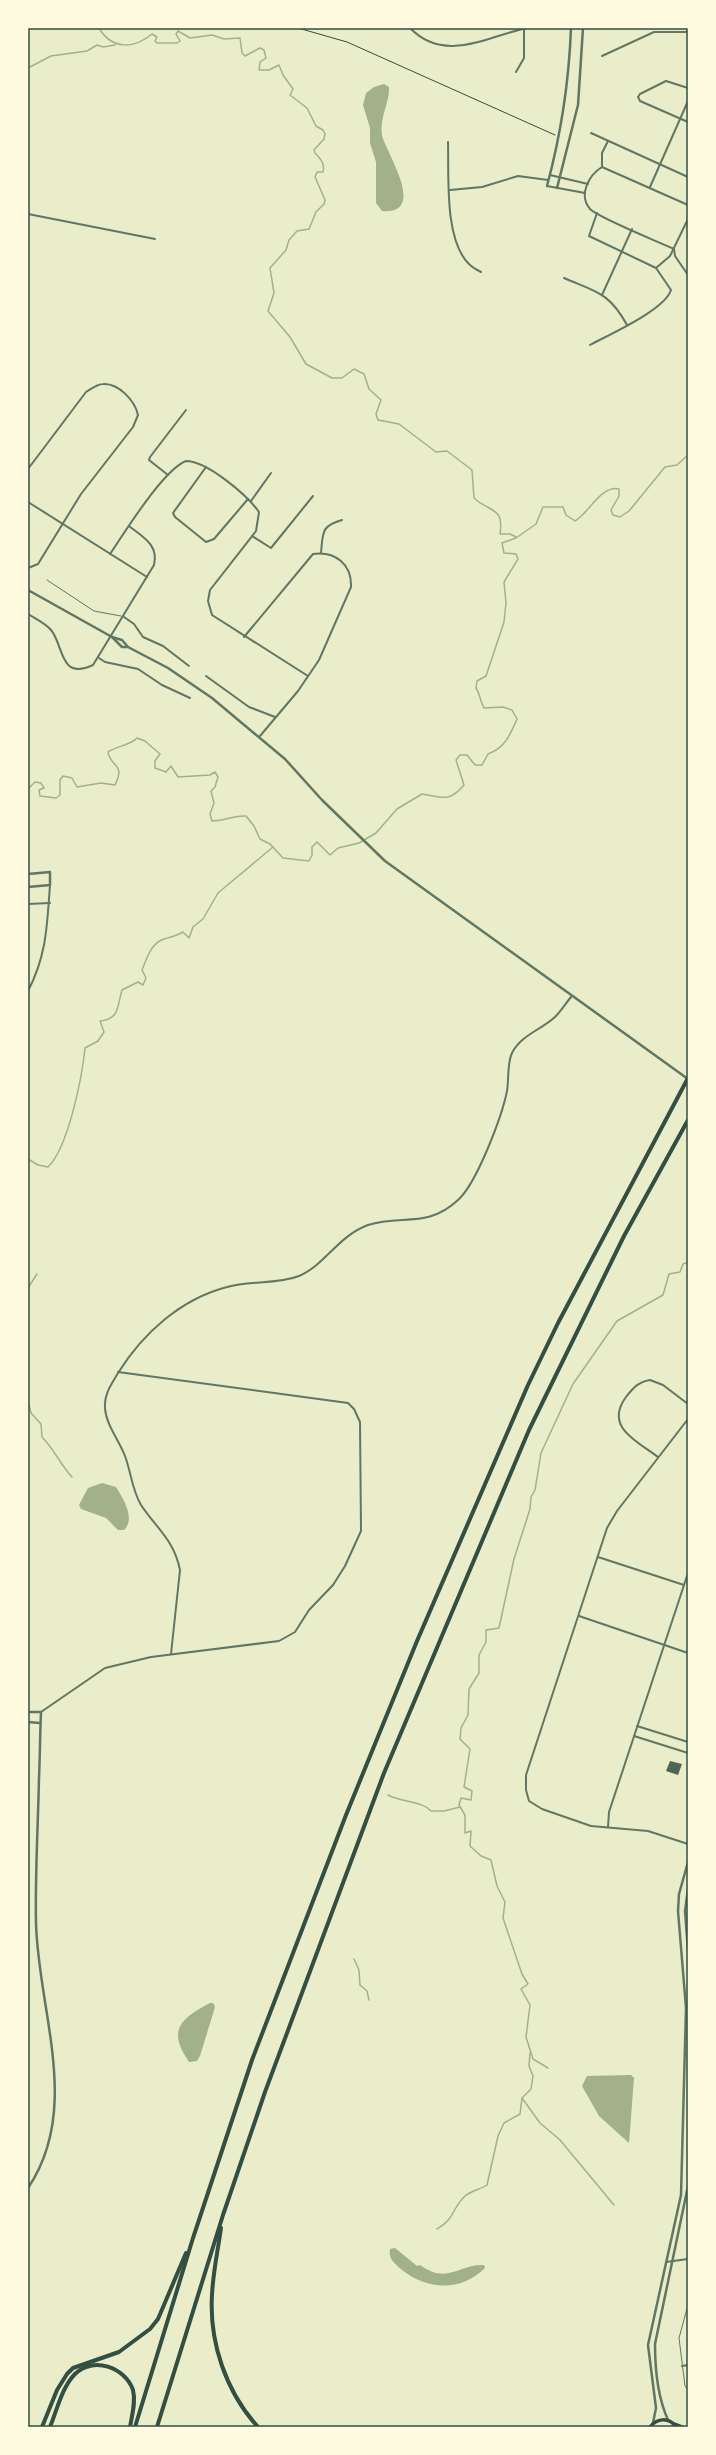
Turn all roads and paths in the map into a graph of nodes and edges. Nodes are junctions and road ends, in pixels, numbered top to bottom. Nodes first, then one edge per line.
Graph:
1 (298, 28) edge
2 (410, 28) edge
3 (524, 28) edge
4 (527, 28) edge
5 (571, 28) edge
6 (583, 28) edge
7 (688, 32) edge
8 (602, 56) dead end
9 (516, 72) dead end
10 (688, 88) edge
11 (688, 101) edge
12 (682, 119) junction
13 (688, 122) edge
14 (591, 133) dead end
15 (559, 136) junction
16 (608, 141) junction
17 (448, 142) dead end
18 (661, 165) junction
19 (602, 167) junction
20 (550, 175) junction
21 (688, 177) edge
22 (560, 178) junction
23 (548, 180) junction
24 (588, 184) junction
25 (547, 186) joint
26 (557, 188) junction
27 (650, 188) junction
28 (450, 190) junction
29 (585, 193) junction
30 (688, 205) edge
31 (28, 214) edge
32 (597, 214) junction
33 (688, 219) edge
34 (632, 229) junction
35 (155, 239) dead end
36 (674, 249) junction
37 (621, 252) junction
38 (656, 268) junction
39 (481, 272) dead end
40 (688, 274) edge
41 (564, 278) dead end
42 (602, 295) junction
43 (627, 324) junction
44 (590, 345) dead end
45 (186, 410) dead end
46 (206, 467) junction
47 (28, 469) edge
48 (271, 473) dead end
49 (168, 475) junction
50 (313, 496) dead end
51 (248, 498) junction
52 (251, 501) junction
53 (28, 502) edge
54 (342, 520) dead end
55 (62, 524) junction
56 (129, 526) junction
57 (252, 536) junction
58 (321, 552) junction
59 (110, 554) junction
60 (28, 568) edge
61 (147, 577) junction
62 (47, 580) dead end
63 (28, 590) edge
64 (28, 614) edge
65 (124, 617) junction
66 (112, 637) junction
67 (244, 637) junction
68 (128, 647) junction
69 (99, 658) junction
70 (189, 666) dead end
71 (206, 676) dead end
72 (308, 676) junction
73 (190, 698) dead end
74 (275, 717) junction
75 (260, 736) junction
76 (28, 874) edge
77 (50, 886) junction
78 (28, 887) edge
79 (50, 903) junction
80 (28, 904) edge
81 (28, 990) edge
82 (571, 996) junction
83 (688, 1079) edge
84 (688, 1120) edge
85 (118, 1372) junction
86 (688, 1404) edge
87 (688, 1419) edge
88 (658, 1458) junction
89 (598, 1557) junction
90 (688, 1573) edge
91 (684, 1585) junction
92 (579, 1616) junction
93 (664, 1644) junction
94 (688, 1653) edge
95 (171, 1654) junction
96 (28, 1712) edge
97 (41, 1712) junction
98 (28, 1722) edge
99 (40, 1723) junction
100 (637, 1726) junction
101 (634, 1736) junction
102 (688, 1742) edge
103 (688, 1753) edge
104 (608, 1827) junction
105 (688, 1844) edge
106 (688, 1862) edge
107 (688, 1889) edge
108 (687, 1911) edge
109 (688, 1952) edge
110 (686, 1979) edge
111 (687, 2008) edge
112 (686, 2092) edge
113 (688, 2186) edge
114 (28, 2188) edge
115 (681, 2195) junction
116 (688, 2196) edge
117 (204, 2206) junction
118 (223, 2215) junction
119 (688, 2259) edge
120 (674, 2260) junction
121 (666, 2262) junction
122 (688, 2304) edge
123 (688, 2365) edge
124 (682, 2366) junction
125 (688, 2390) edge
126 (668, 2420) junction
127 (651, 2426) edge
128 (675, 2426) edge
129 (42, 2427) edge
130 (50, 2427) edge
131 (130, 2427) edge
132 (135, 2427) edge
133 (156, 2427) edge
134 (258, 2427) edge
135 (682, 2427) edge

1 - 15 path
2 - 3 street
3 - 4 street
3 - 9 street
5 - 15 street
6 - 22 street
7 - 8 street
10 - 12 street
11 - 12 street
12 - 13 street
12 - 18 street
14 - 16 street
15 - 20 street
16 - 18 street
16 - 19 street
17 - 28 street
18 - 21 street
18 - 27 street
19 - 24 street
19 - 27 street
20 - 22 street
20 - 23 street
22 - 24 street
22 - 26 street
23 - 25 street
23 - 28 street
24 - 29 street
25 - 26 street
26 - 29 street
27 - 30 street
28 - 39 street
29 - 32 street
31 - 35 street
32 - 34 street
32 - 37 street
33 - 36 street
34 - 36 street
34 - 37 street
36 - 38 street
36 - 40 street
37 - 38 street
37 - 42 street
38 - 43 street
41 - 42 street
42 - 43 street
43 - 44 street
45 - 49 street
46 - 49 street
46 - 51 street
46 - 51 street
47 - 55 street
48 - 52 street
49 - 56 street
50 - 57 street
51 - 52 street
52 - 57 street
53 - 55 street
54 - 58 street
55 - 59 street
55 - 60 street
56 - 59 street
56 - 61 street
57 - 67 street
58 - 67 street
58 - 72 street
59 - 61 street
61 - 65 street
62 - 65 lane
63 - 66 street
64 - 69 street
65 - 66 street
65 - 70 street
66 - 68 street
66 - 68 street
66 - 69 street
67 - 72 street
68 - 75 street
69 - 73 street
71 - 74 street
72 - 74 street
74 - 75 street
75 - 82 street
76 - 77 street
77 - 78 street
77 - 79 street
79 - 80 street
79 - 81 street
82 - 83 street
82 - 85 street
83 - 117 highway
84 - 118 highway
85 - 95 street
85 - 95 street
86 - 88 street
87 - 88 street
88 - 89 street
89 - 91 street
89 - 92 street
90 - 91 street
91 - 93 street
92 - 93 street
92 - 104 street
93 - 94 street
93 - 100 street
95 - 97 street
96 - 97 street
97 - 99 street
98 - 99 street
99 - 114 street
100 - 101 street
100 - 102 street
101 - 103 street
101 - 104 street
104 - 105 street
106 - 110 street
107 - 108 street
108 - 109 street
110 - 111 street
111 - 112 street
112 - 115 street
113 - 116 street
115 - 116 street
115 - 121 street
116 - 120 street
117 - 129 highway
117 - 132 highway
118 - 133 highway
118 - 134 highway
119 - 120 street
120 - 121 street
120 - 126 street
121 - 127 street
122 - 124 lane
123 - 124 street
124 - 125 lane
126 - 127 main road
126 - 128 main road
128 - 135 main road
130 - 131 highway

